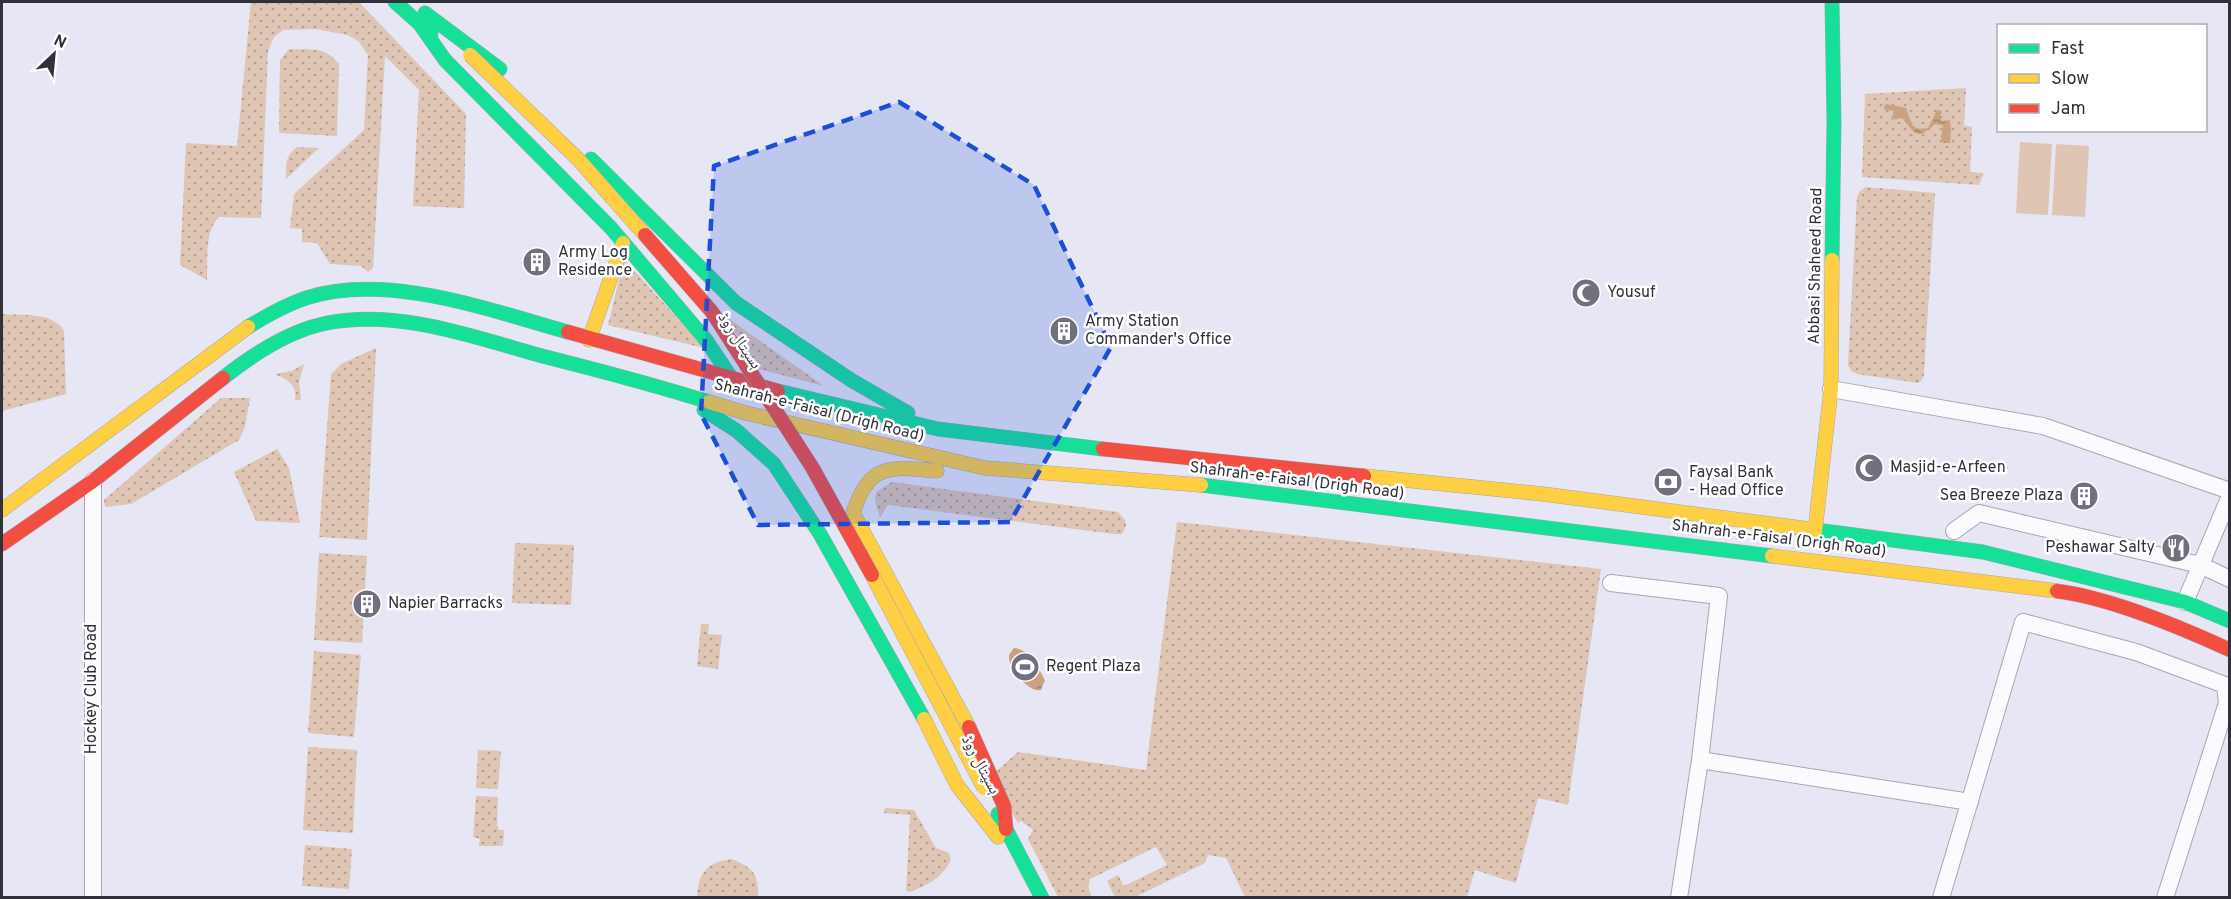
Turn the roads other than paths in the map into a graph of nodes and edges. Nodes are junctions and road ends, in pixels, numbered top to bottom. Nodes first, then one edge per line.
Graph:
1 (395, 2) edge
2 (412, 2) edge
3 (1832, 2) edge
4 (422, 18) junction
5 (623, 243) junction
6 (727, 294) junction
7 (589, 340) junction
8 (706, 340) junction
9 (732, 379) junction
10 (1831, 388) junction
11 (678, 392) junction
12 (938, 429) junction
13 (985, 468) junction
14 (93, 481) junction
15 (2229, 492) edge
16 (2229, 496) edge
17 (2, 510) edge
18 (1815, 531) junction
19 (1954, 531) dead end
20 (2, 544) edge
21 (2200, 565) junction
22 (2229, 579) edge
23 (1611, 583) dead end
24 (2185, 602) junction
25 (2229, 621) edge
26 (2229, 650) edge
27 (2228, 704) edge
28 (1700, 760) junction
29 (1970, 802) junction
30 (1002, 833) junction
31 (93, 897) edge
32 (1029, 897) edge
33 (1042, 897) edge
34 (1679, 897) edge
35 (1941, 897) edge
36 (2165, 897) edge

1 - 4 main road, ہسپتال روڈ
2 - 4 main road, ہسپتال روڈ
3 - 10 main road, Abbasi Shaheed Road
4 - 5 main road
4 - 6 main road
4 - 30 main road, ہسپتال روڈ, bridge
5 - 7 main road
5 - 8 main road
6 - 8 main road
6 - 12 main road
7 - 9 main road, Shahrah-e-Faisal (Drigh Road)
7 - 17 main road, Shahrah-e-Faisal (Drigh Road)
8 - 9 main road
9 - 12 main road, Shahrah-e-Faisal (Drigh Road)
10 - 15 street
10 - 18 main road, Abbasi Shaheed Road
11 - 13 main road, Shahrah-e-Faisal (Drigh Road)
11 - 14 main road, Shahrah-e-Faisal (Drigh Road)
11 - 30 main road
12 - 18 main road, Shahrah-e-Faisal (Drigh Road)
13 - 26 main road, Shahrah-e-Faisal (Drigh Road)
13 - 30 main road
14 - 20 main road, Shahrah-e-Faisal (Drigh Road)
14 - 31 street, Hockey Club Road
16 - 21 street
18 - 24 main road, Shahrah-e-Faisal (Drigh Road)
19 - 21 street
21 - 22 street
21 - 24 street
23 - 28 street
24 - 25 main road, Shahrah-e-Faisal (Drigh Road)
27 - 29 street
27 - 36 street
28 - 29 street
28 - 34 street
29 - 35 street
30 - 32 main road, ہسپتال روڈ
30 - 33 main road, ہسپتال روڈ

